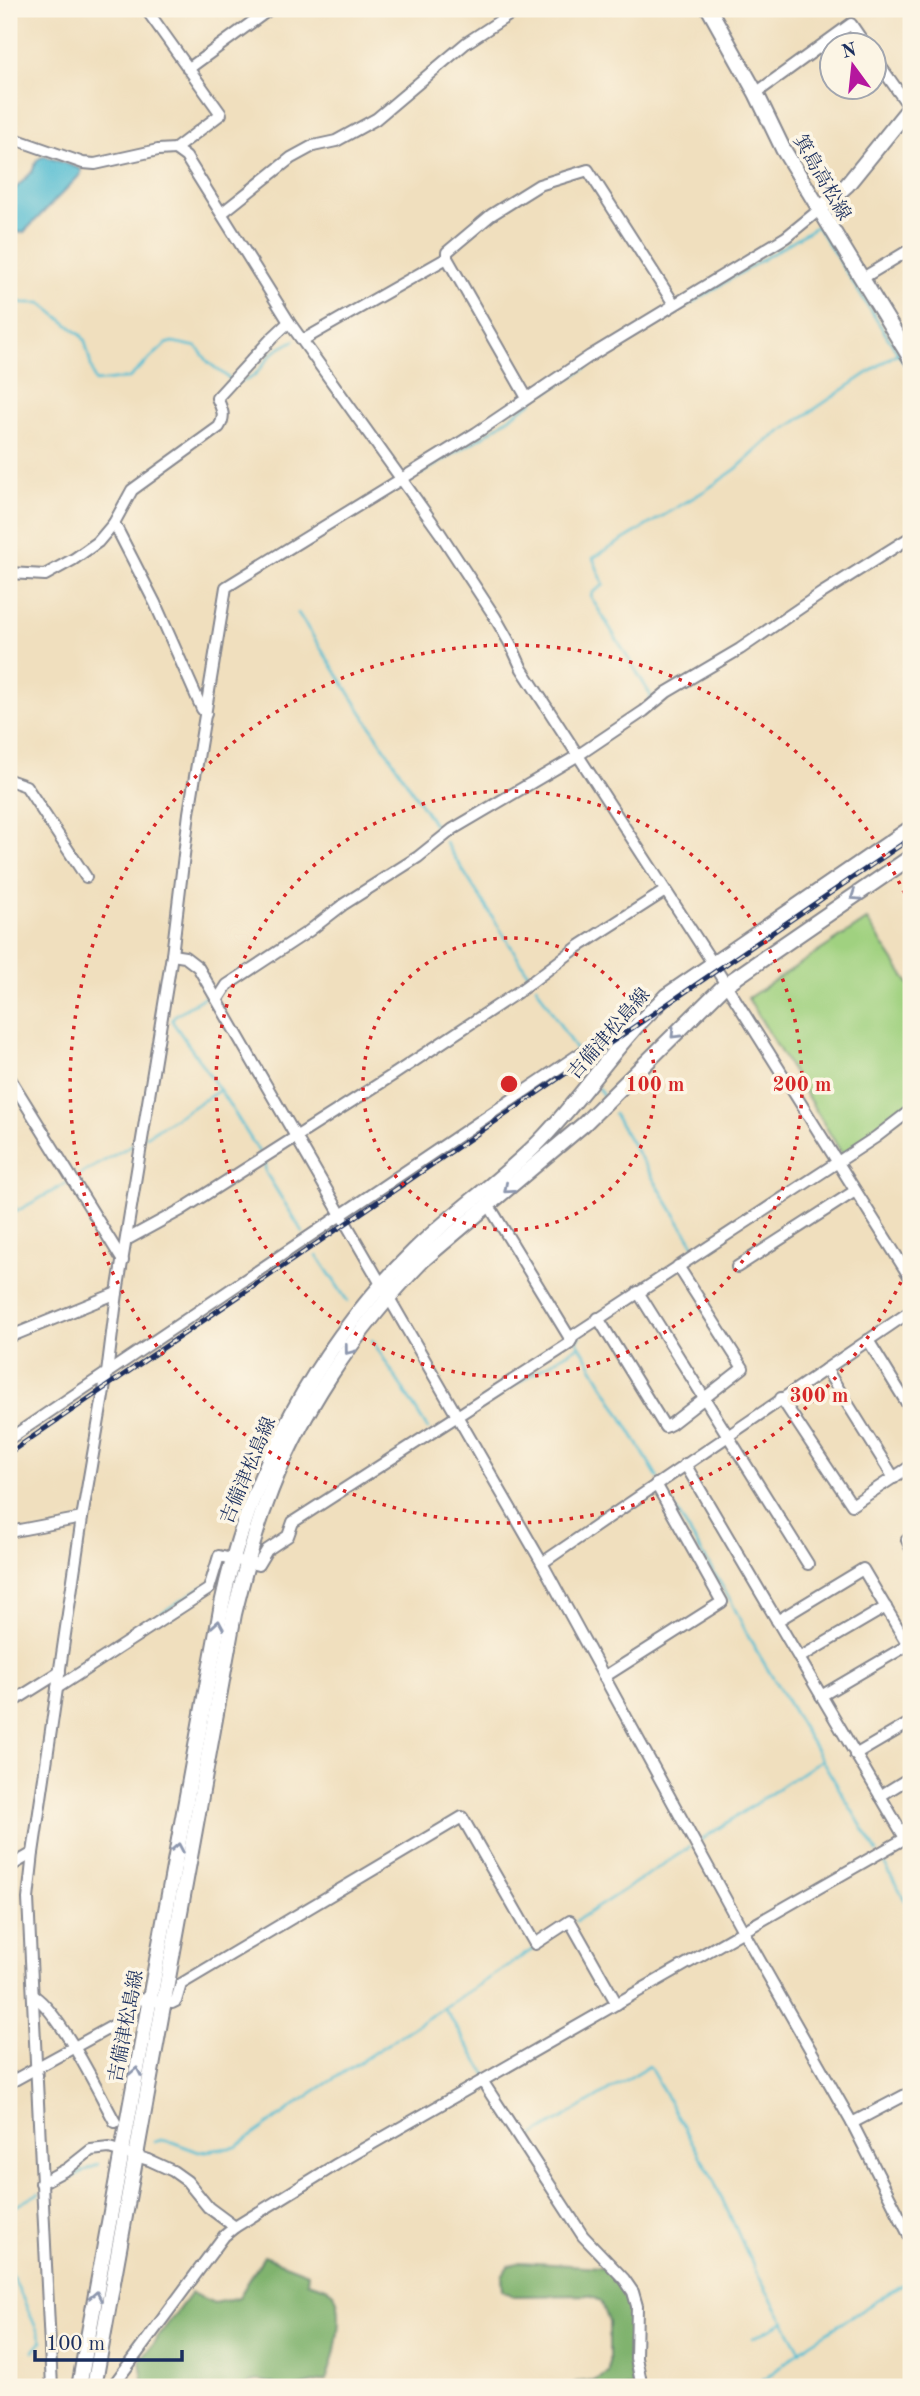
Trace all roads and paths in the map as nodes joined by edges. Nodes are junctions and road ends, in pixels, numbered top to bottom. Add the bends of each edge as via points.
1 (146, 9) edge
2 (270, 9) edge
3 (518, 9) edge
4 (709, 9) edge
5 (840, 32) edge
6 (856, 32) edge
7 (818, 48) edge
8 (188, 69) junction
9 (888, 77) edge
10 (756, 93) junction
11 (911, 107) edge
12 (9, 137) edge
13 (175, 149) junction
14 (819, 210) junction
15 (222, 213) junction
16 (911, 249) edge
17 (447, 258) junction
18 (861, 279) junction
19 (674, 304) junction
20 (289, 322) junction
21 (303, 340) junction
22 (911, 359) edge
23 (527, 398) junction
24 (401, 479) junction
25 (114, 523) junction
26 (911, 537) edge
27 (9, 573) edge
28 (206, 714) junction
29 (577, 756) junction
30 (9, 780) edge
31 (911, 828) edge
32 (911, 858) edge
33 (86, 877) dead end
34 (665, 891) junction
35 (172, 955) junction
36 (713, 963) junction
37 (725, 985) junction
38 (218, 999) junction
39 (634, 1028) junction
40 (9, 1077) edge
41 (911, 1110) edge
42 (297, 1135) junction
43 (838, 1165) junction
44 (855, 1191) junction
45 (493, 1212) dead end
46 (342, 1214) junction
47 (126, 1240) junction
48 (123, 1261) junction
49 (737, 1267) dead end
50 (680, 1268) junction
51 (911, 1279) edge
52 (385, 1292) junction
53 (117, 1293) junction
54 (640, 1295) junction
55 (911, 1311) edge
56 (600, 1321) junction
57 (9, 1337) edge
58 (571, 1340) junction
59 (868, 1340) junction
60 (825, 1368) junction
61 (107, 1373) junction
62 (705, 1398) junction
63 (781, 1398) junction
64 (911, 1410) edge
65 (459, 1418) junction
66 (729, 1437) junction
67 (9, 1439) edge
68 (685, 1464) junction
69 (911, 1466) edge
70 (894, 1478) junction
71 (659, 1482) junction
72 (82, 1518) junction
73 (9, 1532) edge
74 (911, 1537) edge
75 (911, 1549) edge
76 (232, 1558) junction
77 (246, 1562) junction
78 (542, 1563) junction
79 (808, 1564) dead end
80 (886, 1607) junction
81 (776, 1621) junction
82 (910, 1647) edge
83 (799, 1658) junction
84 (604, 1676) junction
85 (59, 1679) junction
86 (821, 1696) junction
87 (9, 1704) edge
88 (911, 1722) edge
89 (855, 1755) junction
90 (911, 1777) edge
91 (880, 1796) junction
92 (908, 1836) edge
93 (33, 1853) junction
94 (9, 1867) edge
95 (743, 1931) junction
96 (34, 1996) junction
97 (157, 2001) junction
98 (617, 2004) junction
99 (73, 2047) junction
100 (36, 2069) junction
101 (487, 2080) junction
102 (9, 2083) edge
103 (911, 2092) edge
104 (115, 2122) dead end
105 (852, 2123) junction
106 (129, 2153) junction
107 (42, 2188) junction
108 (234, 2227) junction
109 (911, 2239) edge
110 (52, 2387) edge
111 (79, 2387) edge
112 (94, 2387) edge
113 (112, 2387) edge
114 (642, 2387) edge

1 - 8 street
2 - 8 street
3 - 15 street via 466,43 376,119 291,158
4 - 10 main road, 箕島高松線
5 - 6 street via 851,24
7 - 10 street
8 - 13 street via 221,114
9 - 11 street
10 - 14 main road, 箕島高松線
11 - 14 main road via 847,185
12 - 13 street via 95,164
13 - 15 street via 186,157
14 - 18 main road, 箕島高松線
14 - 19 street via 786,237
15 - 20 street
16 - 18 street
17 - 19 street via 447,251 512,201 538,185 588,170
17 - 21 street
17 - 23 street
18 - 22 main road, 箕島高松線
19 - 23 street
20 - 21 street
20 - 25 street via 217,398 223,411 219,427 131,490
21 - 24 street
23 - 24 street
24 - 28 street via 226,587
24 - 29 street via 495,617
25 - 27 street via 90,548 45,575
25 - 28 street
26 - 29 street via 667,692
28 - 35 street
29 - 34 street
29 - 38 street via 453,829 227,985
30 - 33 street via 26,786
31 - 36 main road, 吉備津松島線
32 -> 37 main road, 吉備津松島線
34 - 36 street
34 - 42 street via 510,998
35 - 38 street via 185,957 198,967
35 - 47 street
36 - 37 street
36 - 39 main road, 吉備津松島線 via 666,996
37 - 43 street
37 -> 52 main road, 吉備津松島線 via 584,1124
38 - 42 street
39 - 46 street via 621,1026
39 - 52 main road, 吉備津松島線 via 534,1147 416,1249
40 - 48 street
41 - 43 street
42 - 46 street
42 - 47 street
43 - 44 street
43 - 50 street
44 - 49 street
44 - 51 street
45 - 58 street
46 - 52 street
46 - 61 street
47 - 48 street
48 - 53 street
50 - 54 street
50 - 62 street via 743,1368
52 - 65 street
52 - 76 main road, 吉備津松島線 via 307,1387 260,1482
52 -> 77 main road, 吉備津松島線 via 291,1445
53 - 57 street
53 - 61 street
54 - 56 street
54 - 62 street
55 - 59 street
56 - 58 street
56 - 62 street via 665,1427
58 - 65 street
59 - 60 street
59 - 64 street
60 - 63 street
60 - 70 street
61 - 67 street
61 - 72 street
62 - 66 street
63 - 66 street
63 - 70 street via 852,1505
65 - 77 street via 293,1522 288,1536 267,1550 258,1565
65 - 78 street
66 - 68 street
66 - 79 street
68 - 71 street
68 - 81 street
69 - 70 street
71 - 78 street
71 - 84 street via 722,1602
72 - 73 street
72 - 85 street
74 - 75 street via 906,1540
76 - 77 street
76 - 85 street via 218,1557 209,1589
97 -> 76 main road, 吉備津松島線
77 - 97 main road, 吉備津松島線
78 - 84 street
80 - 81 street via 863,1569
80 - 82 street
80 - 83 street
81 - 83 street
82 - 86 street
83 - 86 street
84 - 95 street
85 - 87 street
85 - 93 street
86 - 89 street
88 - 89 street
89 - 91 street
90 - 91 street
91 - 92 street
92 - 95 street
93 - 94 street
93 - 96 street via 28,1899
95 - 98 street
95 - 105 street
96 - 99 street via 44,2003
96 - 100 street
97 - 98 street via 176,2001 181,1984 463,1817 536,1944 570,1921
97 - 99 street via 137,1999 131,2016
97 - 106 main road, 吉備津松島線
98 - 101 street
99 - 100 street
99 - 104 street
100 - 102 street
100 - 107 street
101 - 108 street
101 - 114 street via 583,2236 633,2292
103 - 105 street
105 - 109 street
106 - 107 street via 91,2150
106 - 108 street via 173,2171
111 -> 106 main road, 吉備津松島線
106 - 112 main road, 吉備津松島線
107 - 110 street
108 - 113 street

